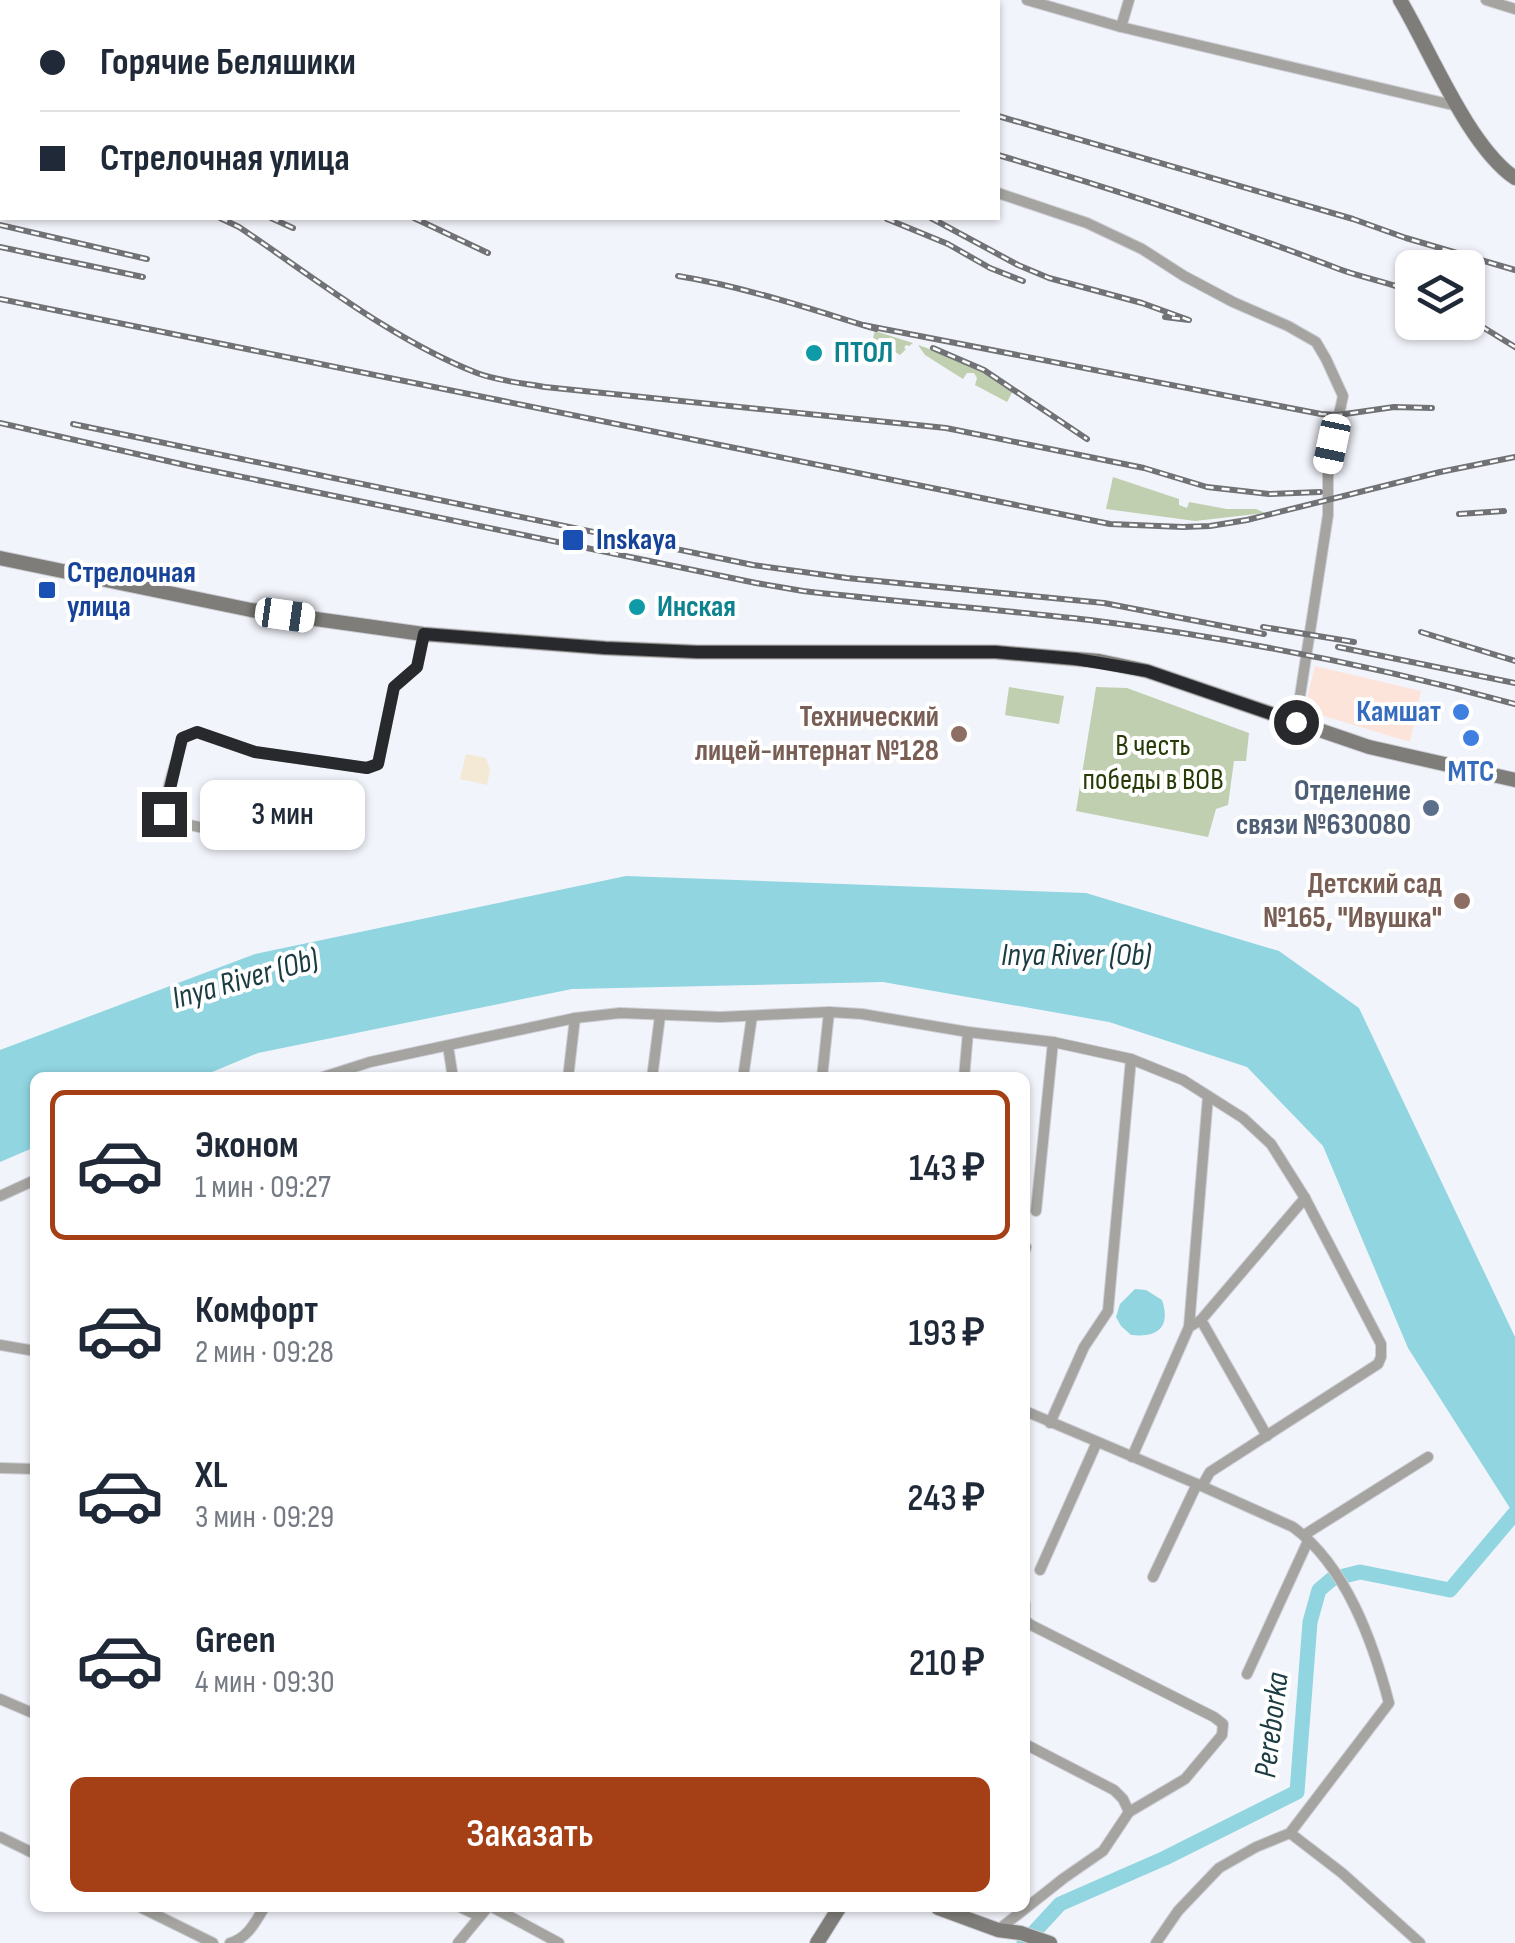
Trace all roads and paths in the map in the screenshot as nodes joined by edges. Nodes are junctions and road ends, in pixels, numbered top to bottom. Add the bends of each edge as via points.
1 (1027, 0) edge
2 (1130, 0) edge
3 (1400, 0) edge
4 (1486, 0) edge
5 (1515, 8) edge
6 (1121, 27) junction
7 (1457, 106) junction
8 (1515, 178) edge
9 (1000, 195) edge
10 (0, 558) edge
11 (424, 634) junction
12 (1296, 722) junction
13 (1515, 780) edge
14 (204, 828) dead end
15 (829, 1012) junction
16 (660, 1016) junction
17 (752, 1016) junction
18 (575, 1018) junction
19 (968, 1032) junction
20 (1053, 1042) junction
21 (448, 1046) junction
22 (1131, 1059) junction
23 (341, 1072) edge
24 (452, 1072) edge
25 (569, 1072) edge
26 (653, 1072) edge
27 (743, 1072) edge
28 (823, 1072) edge
29 (965, 1072) edge
30 (1208, 1096) junction
31 (30, 1182) edge
32 (0, 1196) edge
33 (1305, 1198) junction
34 (1036, 1211) dead end
35 (1202, 1320) junction
36 (1189, 1327) junction
37 (0, 1345) edge
38 (30, 1350) edge
39 (1030, 1413) edge
40 (1050, 1422) junction
41 (1267, 1436) junction
42 (1097, 1442) junction
43 (1132, 1457) junction
44 (1428, 1457) dead end
45 (0, 1468) edge
46 (30, 1469) edge
47 (1200, 1485) junction
48 (1306, 1538) junction
49 (1040, 1570) dead end
50 (1154, 1577) dead end
51 (1030, 1624) edge
52 (1248, 1674) dead end
53 (0, 1699) edge
54 (30, 1712) edge
55 (1030, 1747) edge
56 (1129, 1812) junction
57 (1290, 1833) junction
58 (0, 1837) edge
59 (30, 1852) edge
60 (1030, 1905) edge
61 (150, 1912) edge
62 (261, 1912) edge
63 (485, 1912) edge
64 (491, 1912) edge
65 (837, 1912) edge
66 (949, 1912) edge
67 (1021, 1912) edge
68 (998, 1930) junction
69 (1048, 1942) edge
70 (213, 1943) edge
71 (230, 1943) edge
72 (458, 1943) edge
73 (559, 1943) edge
74 (817, 1943) edge
75 (1156, 1943) edge
76 (1420, 1943) edge

1 - 6 street
2 - 6 street
3 - 7 main road
4 - 5 street
6 - 7 street
7 - 8 main road via 1487,152
9 - 12 street via 1087,222 1142,249 1316,342 1326,359 1342,396
10 - 11 main road via 250,610
11 - 12 main road via 638,650 1068,658 1147,671
11 - 14 street via 417,667 394,687 378,764 367,768 255,752 197,732 182,738 164,818
12 - 13 main road via 1389,752
15 - 17 street
15 - 19 street
15 - 28 street
16 - 17 street
16 - 18 street
16 - 26 street
17 - 27 street
18 - 21 street
18 - 25 street
19 - 20 street
19 - 29 street
20 - 22 street
20 - 34 street
21 - 23 street
21 - 24 street
22 - 30 street
22 - 40 street via 1108,1312
30 - 33 street via 1271,1144
30 - 36 street
31 - 32 street
33 - 35 street
33 - 41 street via 1381,1344 1381,1357
35 - 36 street
35 - 41 street
36 - 43 street
37 - 38 street
39 - 40 street
40 - 42 street
41 - 47 street
42 - 43 street
42 - 49 street
43 - 47 street
44 - 48 street
45 - 46 street
47 - 48 street
47 - 50 street
48 - 52 street
48 - 57 street via 1357,1608 1389,1703
51 - 56 street via 1223,1724 1222,1735 1185,1779
53 - 54 street
55 - 56 street via 1114,1790
56 - 60 street via 1103,1851
57 - 75 street via 1219,1868
57 - 76 street
58 - 59 street
61 - 70 street
62 - 71 street
63 - 72 street
64 - 73 street
65 - 74 main road
66 - 68 main road
67 - 68 street
68 - 69 main road

